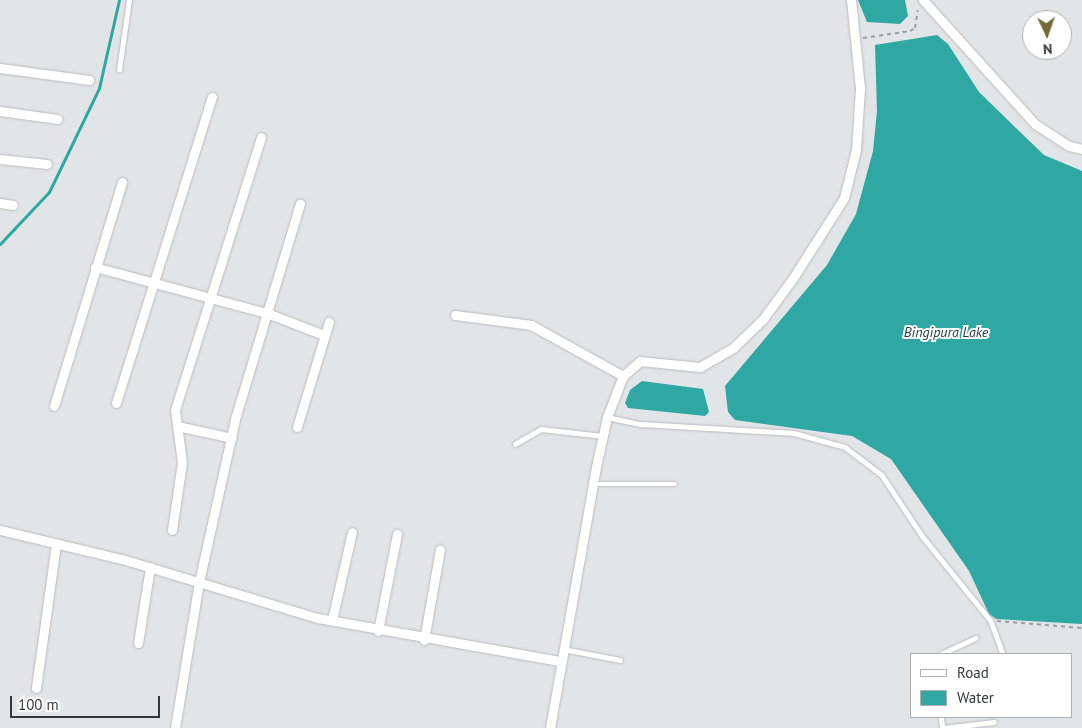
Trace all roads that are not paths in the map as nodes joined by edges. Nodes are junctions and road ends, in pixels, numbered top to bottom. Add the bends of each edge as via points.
1 (129, 0) edge
2 (851, 0) edge
3 (923, 0) edge
4 (0, 68) edge
5 (118, 70) dead end
6 (89, 80) dead end
7 (212, 97) dead end
8 (0, 111) edge
9 (58, 119) dead end
10 (261, 137) dead end
11 (1082, 149) edge
12 (0, 159) edge
13 (47, 164) dead end
14 (122, 182) dead end
15 (0, 203) edge
16 (300, 204) dead end
17 (13, 205) dead end
18 (96, 267) junction
19 (153, 285) junction
20 (210, 297) junction
21 (267, 313) junction
22 (455, 315) dead end
23 (329, 322) dead end
24 (324, 335) junction
25 (623, 376) junction
26 (116, 403) dead end
27 (54, 406) dead end
28 (608, 416) junction
29 (177, 426) junction
30 (297, 427) dead end
31 (603, 436) junction
32 (232, 438) junction
33 (515, 444) dead end
34 (593, 484) junction
35 (675, 484) dead end
36 (0, 530) edge
37 (172, 530) dead end
38 (352, 532) dead end
39 (397, 534) dead end
40 (56, 544) junction
41 (440, 550) dead end
42 (150, 567) junction
43 (199, 582) junction
44 (332, 620) junction
45 (378, 631) junction
46 (976, 638) dead end
47 (424, 640) junction
48 (138, 643) dead end
49 (561, 649) junction
50 (943, 653) edge
51 (1003, 653) edge
52 (620, 660) dead end
53 (559, 661) junction
54 (36, 688) dead end
55 (994, 722) dead end
56 (175, 728) edge
57 (550, 728) edge
58 (943, 728) edge

1 - 5 lane
2 - 25 street via 858,38 860,80 855,157 844,198 821,240 763,319 722,356 693,368 640,361
3 - 11 street via 1035,124 1069,146
4 - 6 street
7 - 19 street
8 - 9 street
10 - 20 street
12 - 13 street
14 - 18 street
15 - 17 street
16 - 21 street
18 - 19 street
18 - 27 street
19 - 20 street
19 - 26 street
20 - 21 street
20 - 29 street via 176,410
21 - 24 street
21 - 32 street
22 - 25 street via 531,325
23 - 24 street
24 - 30 street
25 - 28 street
28 - 31 street
28 - 51 lane via 641,424 794,433 845,447 882,475 923,537 991,621
29 - 32 street
29 - 37 street via 182,462
31 - 33 lane via 540,429
31 - 34 street
32 - 43 street
34 - 35 lane
34 - 49 street
36 - 40 street
38 - 44 street
39 - 45 street
40 - 42 street
40 - 54 street
41 - 47 street
42 - 43 street
42 - 48 street
43 - 44 street
43 - 56 street
44 - 45 street
45 - 47 street
46 - 50 lane
47 - 53 street
49 - 52 lane
49 - 53 street
53 - 57 street
55 - 58 lane

